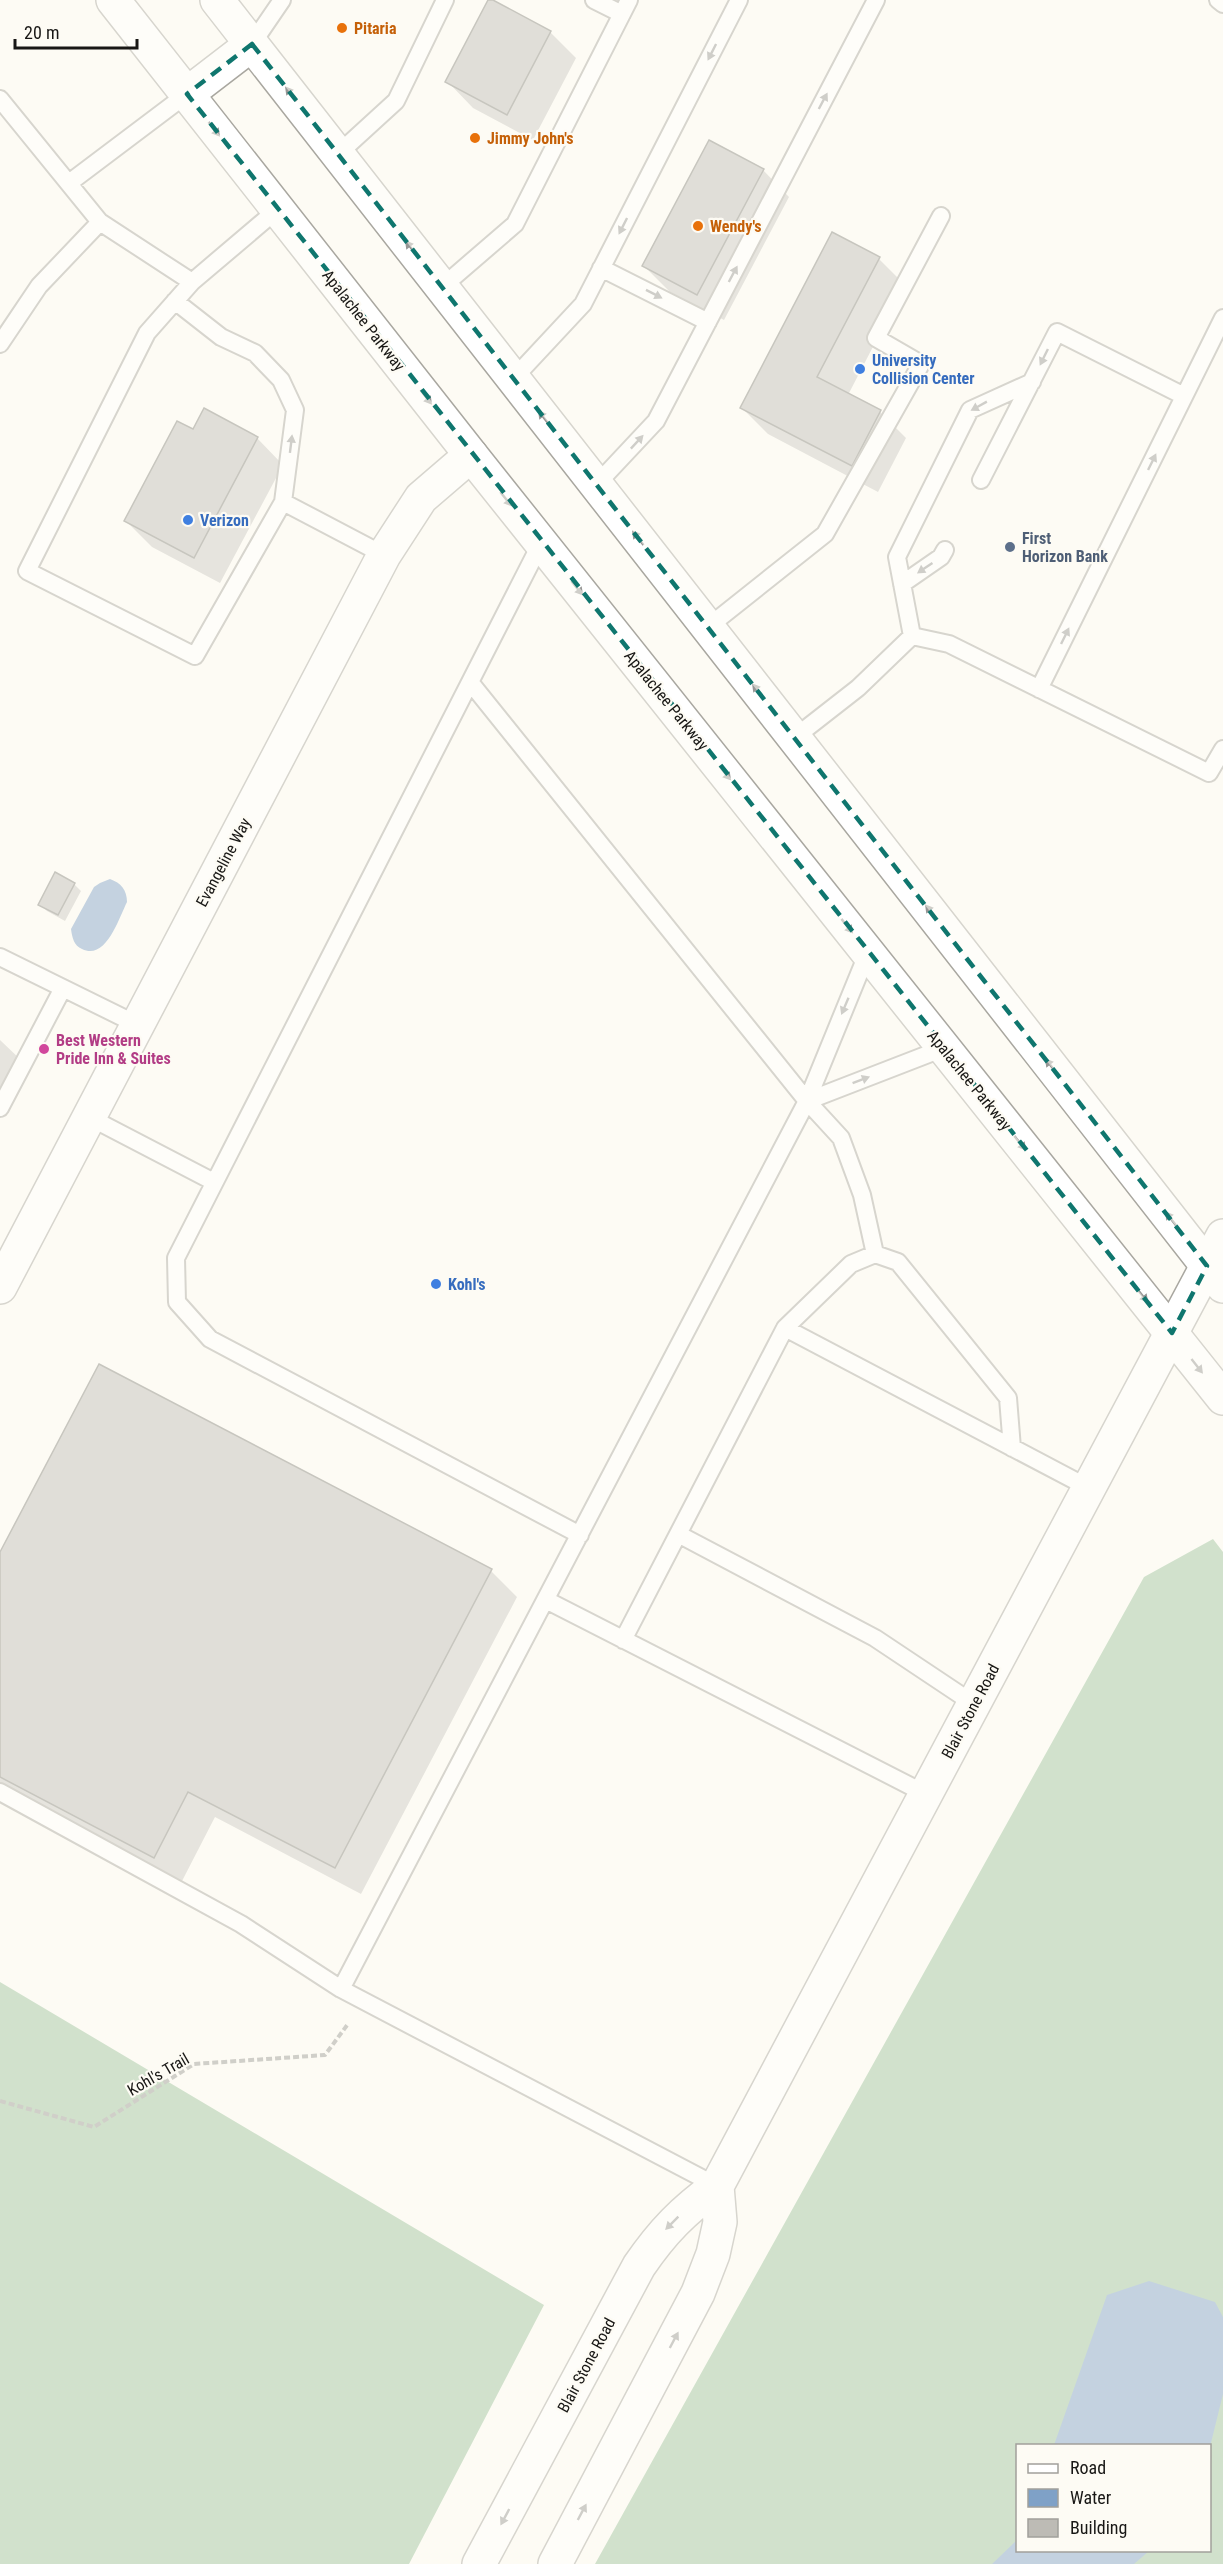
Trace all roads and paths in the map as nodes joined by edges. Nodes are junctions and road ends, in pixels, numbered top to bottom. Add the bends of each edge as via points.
1 (113, 0) edge
2 (217, 0) edge
3 (282, 0) edge
4 (444, 0) edge
5 (594, 0) edge
6 (739, 0) edge
7 (876, 0) edge
8 (1218, 0) edge
9 (1223, 4) edge
10 (626, 7) edge
11 (252, 44) junction
12 (187, 94) junction
13 (0, 99) edge
14 (338, 154) junction
15 (69, 183) junction
16 (278, 209) junction
17 (941, 216) dead end
18 (100, 222) junction
19 (602, 268) junction
20 (192, 282) junction
21 (442, 286) junction
22 (175, 301) junction
23 (1223, 318) edge
24 (708, 322) junction
25 (0, 344) edge
26 (513, 379) junction
27 (1032, 382) junction
28 (1184, 396) junction
29 (471, 455) junction
30 (981, 480) dead end
31 (596, 485) junction
32 (283, 502) junction
33 (541, 543) junction
34 (945, 549) dead end
35 (384, 555) junction
36 (902, 584) junction
37 (708, 627) junction
38 (912, 636) junction
39 (470, 682) junction
40 (1039, 689) junction
41 (794, 738) junction
42 (1222, 751) edge
43 (868, 952) junction
44 (0, 957) edge
45 (63, 988) junction
46 (138, 1025) junction
47 (944, 1048) junction
48 (807, 1101) junction
49 (0, 1108) edge
50 (89, 1117) junction
51 (214, 1182) junction
52 (1223, 1236) edge
53 (874, 1254) junction
54 (1215, 1276) edge
55 (0, 1287) edge
56 (785, 1328) junction
57 (1172, 1333) junction
58 (1223, 1398) edge
59 (1012, 1448) junction
60 (1089, 1488) junction
61 (678, 1534) junction
62 (579, 1535) junction
63 (546, 1600) junction
64 (623, 1640) junction
65 (974, 1704) junction
66 (0, 1792) edge
67 (926, 1794) junction
68 (341, 1989) junction
69 (354, 2017) dead end
70 (0, 2101) edge
71 (717, 2186) junction
72 (479, 2564) edge
73 (555, 2564) edge

1 - 12 main road, Apalachee Parkway
2 - 11 main road
3 - 11 lane
4 - 14 lane via 396,101
5 - 10 lane
6 -> 19 lane
24 -> 7 lane
8 - 9 lane
10 - 21 lane via 515,224
11 - 12 main road
14 -> 11 main road
12 - 15 lane
12 -> 16 main road, Apalachee Parkway
13 - 15 lane
21 -> 14 main road
15 - 18 lane
16 - 20 lane
16 -> 29 main road, Apalachee Parkway
17 - 37 lane via 876,338 921,364 825,534
18 - 20 lane
18 - 25 lane via 39,286
19 -> 24 lane
19 - 26 lane via 583,304
20 - 22 lane
21 - 26 main road
32 -> 22 lane via 295,410 282,380 255,353 221,337
22 - 32 lane via 147,333 27,571 195,656
23 - 28 lane
31 -> 24 lane via 657,421
31 -> 26 main road
28 -> 27 lane via 1057,332
27 - 30 lane
27 -> 36 lane via 970,410 897,557
40 -> 28 lane
29 -> 33 main road, Apalachee Parkway
29 - 35 main road, Evangeline Way via 422,498
37 -> 31 main road
32 - 35 lane
33 - 39 lane
33 -> 43 main road, Apalachee Parkway
34 -> 36 lane via 941,557
35 - 46 main road, Evangeline Way
36 - 38 lane
41 -> 37 main road
38 - 40 lane via 949,644
38 - 41 lane via 858,688
39 - 48 lane
39 - 51 lane
40 - 42 lane via 1209,773
54 -> 41 main road
43 - 47 main road, Apalachee Parkway
43 -> 48 lane
44 - 45 lane
45 - 46 lane
45 - 49 lane
46 - 50 main road, Evangeline Way
48 -> 47 lane
47 -> 57 main road, Apalachee Parkway
48 - 53 lane via 841,1138 861,1196
48 - 62 lane
50 - 51 lane
50 - 55 main road, Evangeline Way
51 - 62 lane via 176,1258 177,1302 210,1339
52 - 54 main road, Blair Stone Road
53 - 56 lane via 851,1264
53 - 59 lane via 898,1262 1008,1398
54 - 57 main road, Blair Stone Road
56 - 59 lane
56 - 61 lane
57 -> 58 main road, Apalachee Parkway
57 - 60 main road, Blair Stone Road
59 - 60 lane
60 - 65 main road, Blair Stone Road
61 - 64 lane
61 - 65 lane via 875,1638
62 - 63 lane
63 - 64 lane
63 - 68 lane
64 - 67 lane
65 - 67 main road, Blair Stone Road
66 - 68 lane via 241,1924
67 - 71 main road, Blair Stone Road
68 - 71 lane
69 - 70 path, Kohl's Trail via 325,2055 194,2064 94,2127
71 -> 72 main road, Blair Stone Road via 660,2234 639,2266
73 -> 71 main road via 698,2293 720,2222

